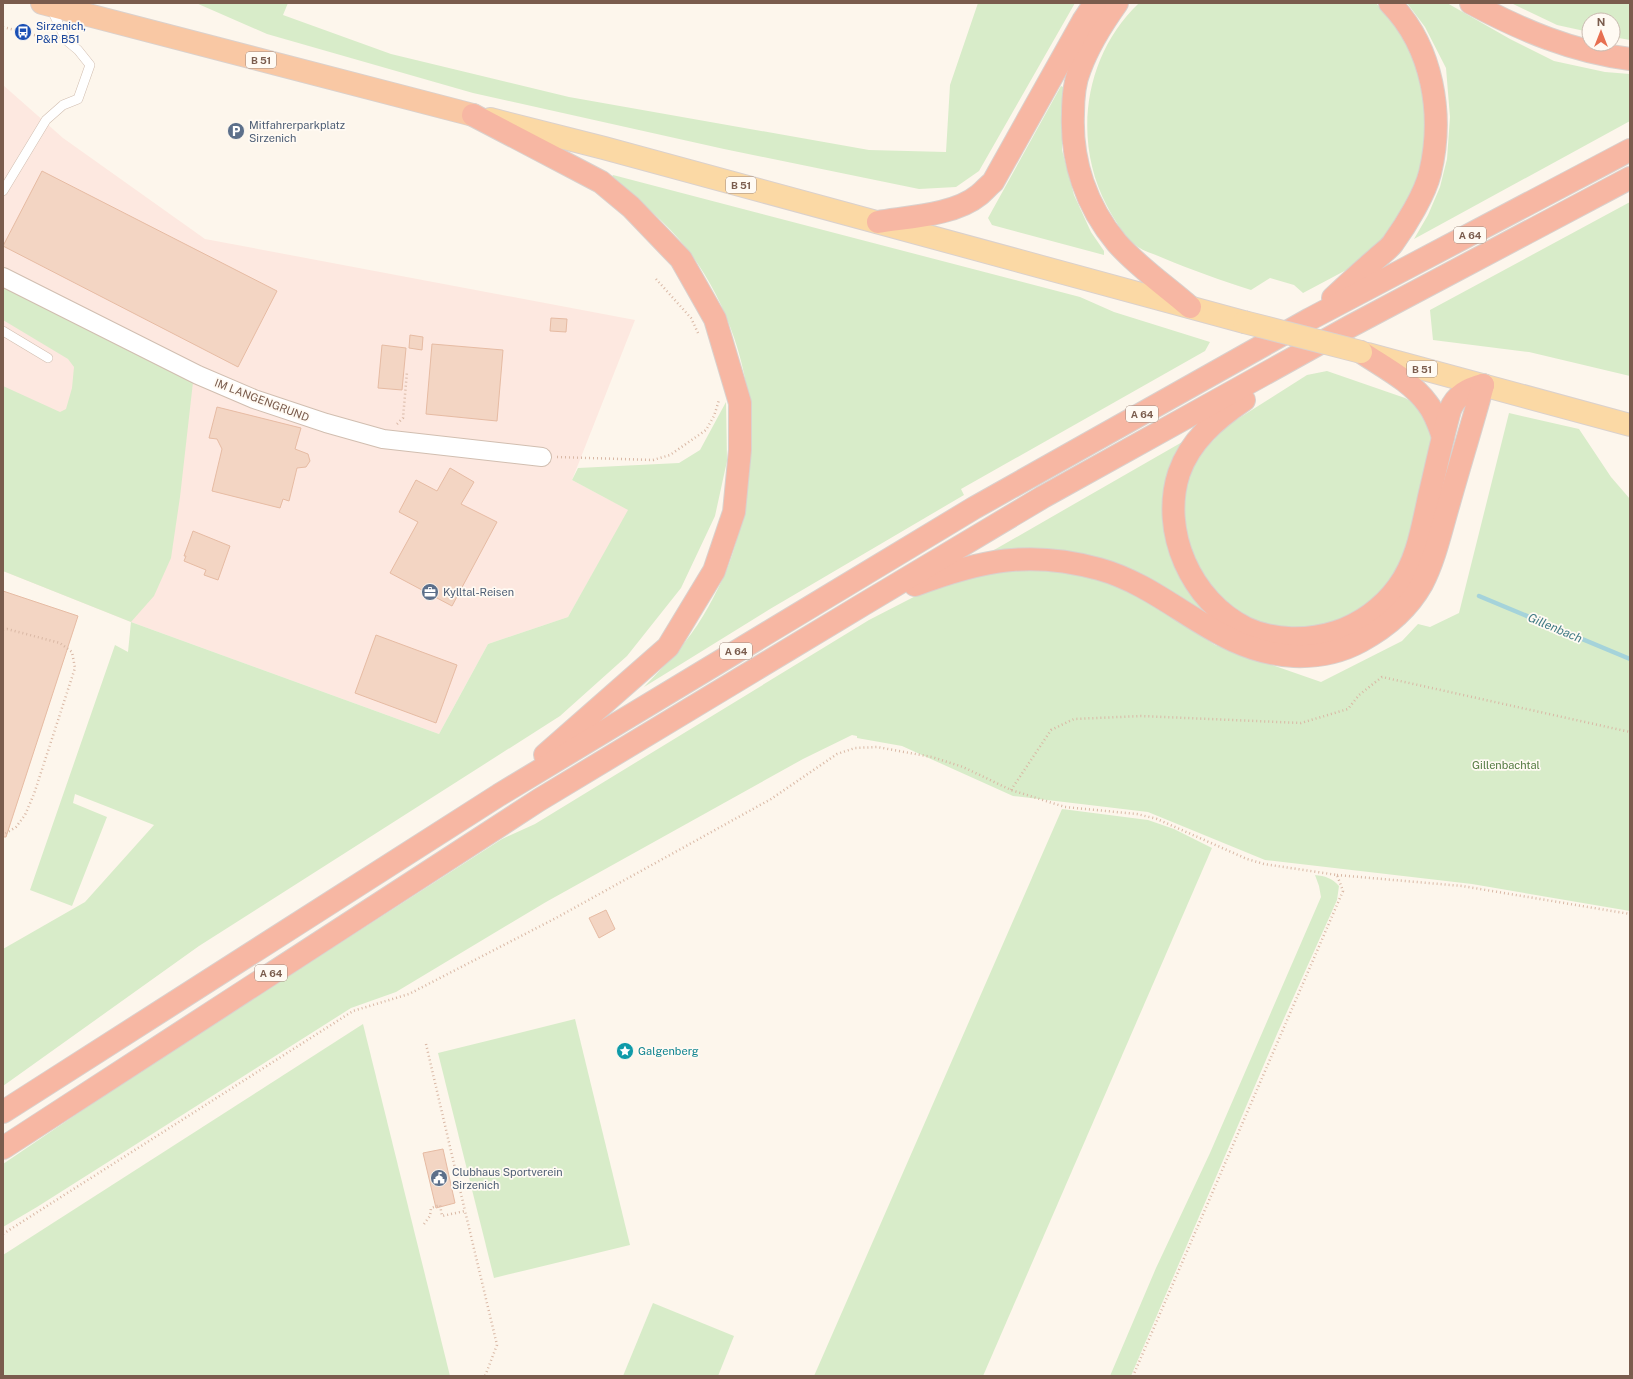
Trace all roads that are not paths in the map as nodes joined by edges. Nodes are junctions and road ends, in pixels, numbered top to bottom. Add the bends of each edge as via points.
1 (1095, 3) edge
2 (1117, 3) edge
3 (1390, 3) edge
4 (1471, 3) edge
5 (46, 4) edge
6 (1630, 59) edge
7 (473, 115) junction
8 (1630, 150) edge
9 (1630, 178) edge
10 (3, 191) edge
11 (878, 222) junction
12 (3, 277) edge
13 (1190, 307) junction
14 (1310, 319) junction
15 (1352, 326) junction
16 (3, 331) edge
17 (1361, 352) junction
18 (48, 358) dead end
19 (1483, 385) junction
20 (1630, 425) edge
21 (1443, 437) junction
22 (542, 457) road end
23 (864, 604) junction
24 (499, 795) junction
25 (3, 1112) edge
26 (3, 1148) edge

1 - 11 highway via 993,182 979,196 956,207
2 - 13 highway via 1094,36 1079,70 1073,98 1072,134 1076,165 1095,212 1117,243
3 - 14 highway via 1401,14 1420,47 1431,78 1435,106 1430,174 1415,208 1392,244
4 - 6 highway via 1518,27 1570,48
5 - 7 highway, B 51
5 - 10 lane via 66,40 90,65 78,99 63,105 46,120
7 - 11 main road, B 51
7 - 24 highway via 601,182 632,207 681,258 715,319 740,404 740,450 734,512 714,571 688,617 668,647
8 - 14 highway, A 64
9 - 15 highway, A 64
11 - 13 main road, B 51
12 - 22 street, IM LANGENGRUND via 205,378 318,421 383,439
13 - 17 main road, B 51, bridge
14 - 24 highway, A 64 via 974,508
15 - 21 highway via 1220,416 1189,454 1179,473 1174,530 1186,565 1212,602 1231,619 1267,635 1314,637 1339,631 1360,621 1389,598 1414,557
15 - 23 highway, A 64 via 1043,497
16 - 18 lane
17 - 19 main road, B 51
17 - 21 highway via 1420,394 1433,413
19 - 20 main road, B 51
19 - 21 highway via 1468,390 1457,398 1450,410
19 - 23 highway via 1434,556 1421,584 1405,608 1385,626 1336,652 1304,656 1260,651 1218,633 1155,594 1120,576 1053,560 1026,558 979,564
23 - 26 highway, A 64 via 539,800
24 - 25 highway, A 64

